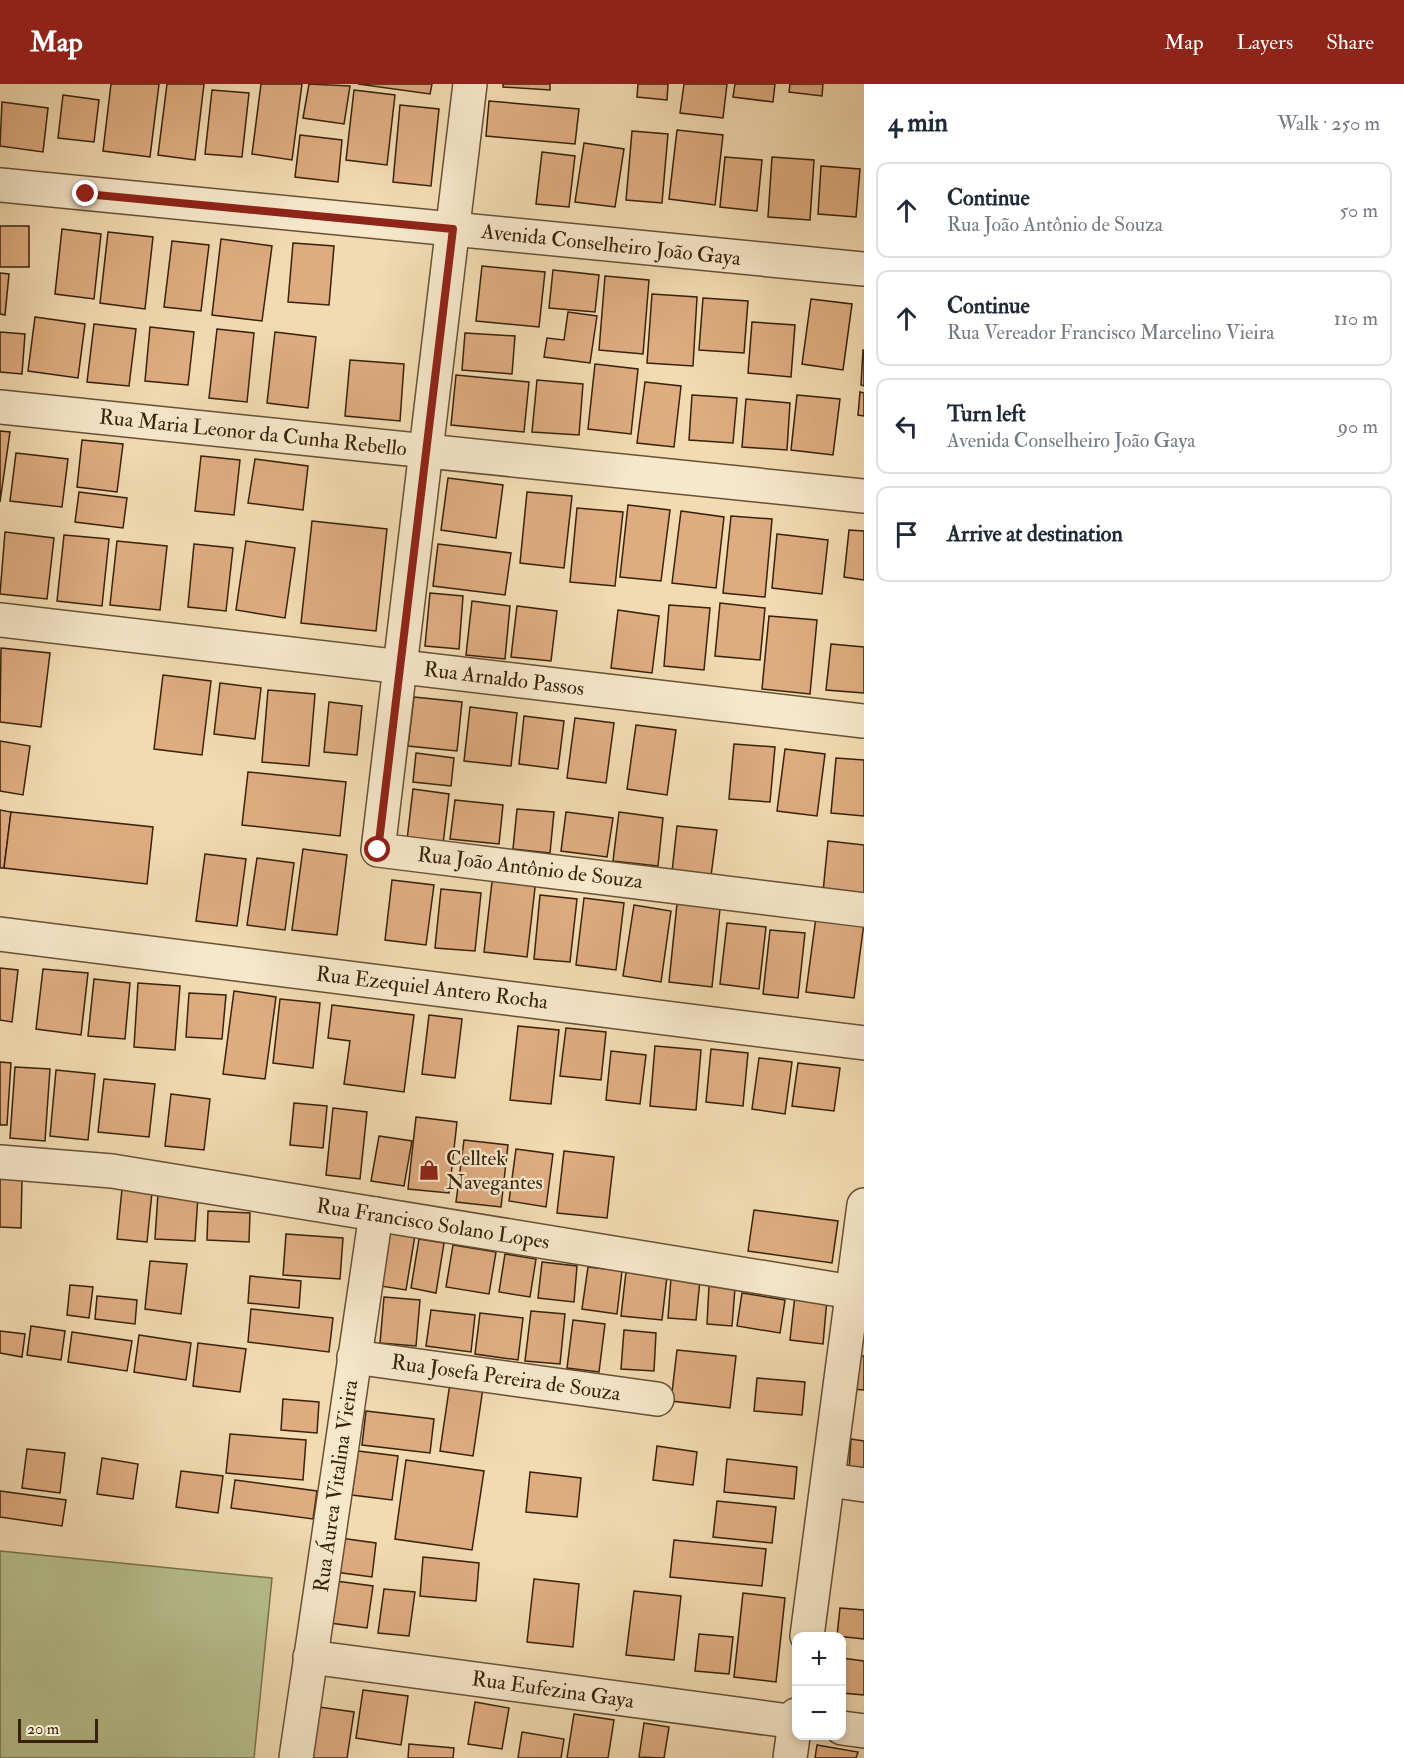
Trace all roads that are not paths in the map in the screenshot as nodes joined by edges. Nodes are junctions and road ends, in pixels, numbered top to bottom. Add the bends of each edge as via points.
1 (470, 84) edge
2 (0, 185) edge
3 (453, 229) junction
4 (864, 269) edge
5 (0, 407) edge
6 (426, 451) junction
7 (864, 496) edge
8 (0, 620) edge
9 (400, 667) junction
10 (864, 721) edge
11 (864, 910) edge
12 (0, 934) edge
13 (864, 1043) edge
14 (0, 1162) edge
15 (864, 1206) edge
16 (376, 1215) junction
17 (858, 1294) edge
18 (354, 1357) junction
19 (657, 1399) dead end
20 (829, 1480) junction
21 (864, 1485) edge
22 (808, 1632) edge
23 (310, 1657) junction
24 (792, 1719) edge
25 (846, 1729) edge
26 (864, 1731) edge
27 (793, 1740) edge
28 (296, 1758) edge
29 (790, 1758) edge

1 - 3 street
2 - 3 street, Avenida Conselheiro João Gaya
3 - 4 street, Avenida Conselheiro João Gaya
3 - 6 street
5 - 6 street, Rua Maria Leonor da Cunha Rebello
6 - 7 street, Rua Maria Leonor da Cunha Rebello
6 - 9 street
8 - 9 street, Rua Arnaldo Passos
9 - 10 street, Rua Arnaldo Passos
9 - 11 street, Rua João Antônio de Souza via 378,850
12 - 13 street, Rua Ezequiel Antero Rocha
14 - 16 street, Rua Francisco Solano Lopes via 112,1171
15 - 17 street
16 - 17 street, Rua Francisco Solano Lopes
16 - 18 street, Rua Áurea Vitalina Vieira
17 - 20 street
18 - 19 street, Rua Josefa Pereira de Souza
18 - 23 street, Rua Áurea Vitalina Vieira
20 - 21 street
20 - 22 street
23 - 24 street, Rua Eufezina Gaya
23 - 28 street, Rua Áurea Vitalina Vieira
25 - 26 street
27 - 29 street

